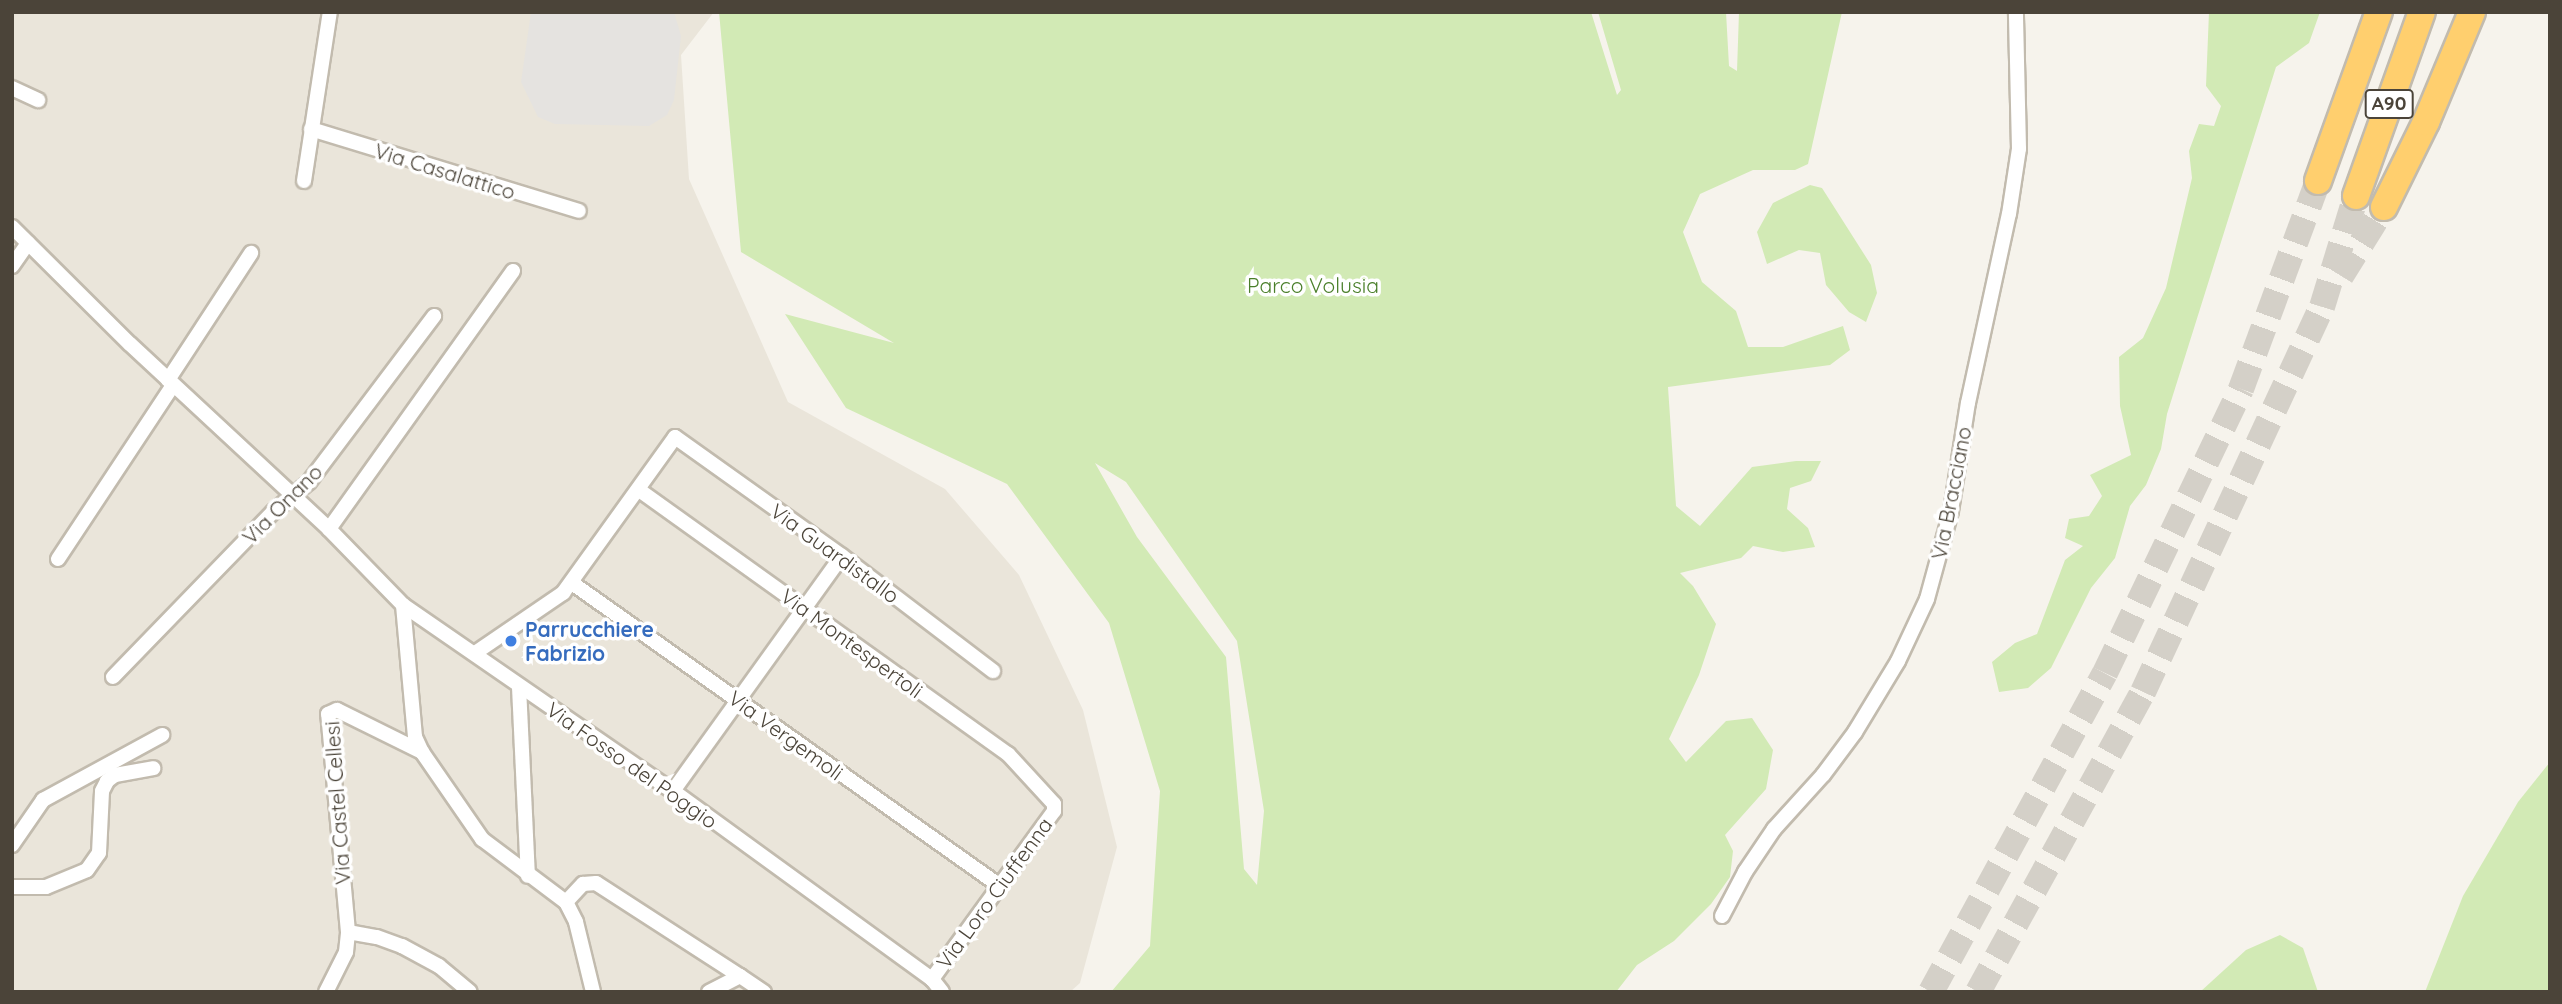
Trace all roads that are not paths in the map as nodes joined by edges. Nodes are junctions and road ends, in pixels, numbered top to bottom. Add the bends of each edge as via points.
1 (330, 12) edge
2 (2017, 12) edge
3 (2422, 12) edge
4 (2472, 12) edge
5 (2377, 16) edge
6 (12, 88) edge
7 (38, 100) dead end
8 (311, 129) junction
9 (304, 181) dead end
10 (2318, 181) tunnel mouth
11 (2356, 196) tunnel mouth
12 (2385, 207) tunnel mouth
13 (579, 211) dead end
14 (12, 227) edge
15 (28, 243) junction
16 (251, 253) dead end
17 (12, 266) edge
18 (513, 271) dead end
19 (434, 316) dead end
20 (171, 383) junction
21 (639, 490) junction
22 (292, 496) junction
23 (329, 529) junction
24 (842, 556) junction
25 (58, 559) dead end
26 (572, 583) junction
27 (403, 605) junction
28 (805, 608) junction
29 (475, 653) junction
30 (993, 671) dead end
31 (113, 677) dead end
32 (520, 687) junction
33 (738, 699) junction
34 (162, 735) dead end
35 (422, 752) junction
36 (153, 768) dead end
37 (673, 791) junction
38 (1055, 807) joint
39 (12, 845) edge
40 (528, 876) junction
41 (1000, 886) junction
42 (12, 887) edge
43 (566, 902) junction
44 (1722, 916) dead end
45 (348, 932) junction
46 (740, 976) junction
47 (932, 979) junction
48 (326, 992) edge
49 (470, 992) edge
50 (593, 992) edge
51 (709, 992) edge
52 (764, 992) edge
53 (942, 992) edge

1 - 8 street
2 - 44 street, Via Bracciano via 2017,162 1951,512 1927,598 1898,662 1856,732 1774,830
3 - 11 highway, A90
4 - 12 highway
5 - 10 highway, A90
6 - 7 street
8 - 9 street
8 - 13 street, Via Casalattico
14 - 15 street, Via Fosso del Poggio
15 - 17 street
15 - 20 street, Via Fosso del Poggio
16 - 20 street
18 - 23 street
19 - 22 street, Via Onano via 309,482
20 - 22 street, Via Fosso del Poggio
20 - 25 street
21 - 24 street, Via Guardistallo via 675,437
21 - 26 street
21 - 28 street, Via Montespertoli
22 - 23 street, Via Fosso del Poggio
22 - 31 street, Via Onano
23 - 27 street, Via Fosso del Poggio
24 - 28 street
24 - 30 street, Via Guardistallo
26 - 29 street
26 - 33 street, Via Vergemoli
27 - 29 street, Via Fosso del Poggio
27 - 35 street via 412,722
28 - 33 street
28 - 38 street, Via Montespertoli via 1008,754
29 - 32 street, Via Fosso del Poggio
32 - 37 street, Via Fosso del Poggio
32 - 40 street
33 - 37 street
33 - 41 street, Via Vergemoli
34 - 39 street via 48,796 33,810
35 - 40 street via 477,834
35 - 45 street, Via Castel Cellesi via 337,710 328,713
36 - 42 street via 115,775 107,782 102,791 99,853 87,870 46,887
37 - 47 street, Via Fosso del Poggio
38 - 41 street, Via Loro Ciuffenna
40 - 43 street
41 - 47 street, Via Loro Ciuffenna
43 - 46 street via 580,886 596,883
43 - 50 street via 575,915
45 - 48 street, Via Castel Cellesi via 346,952
45 - 49 street via 402,946 439,966
46 - 51 street
46 - 52 street
47 - 53 street, Via Fosso del Poggio

